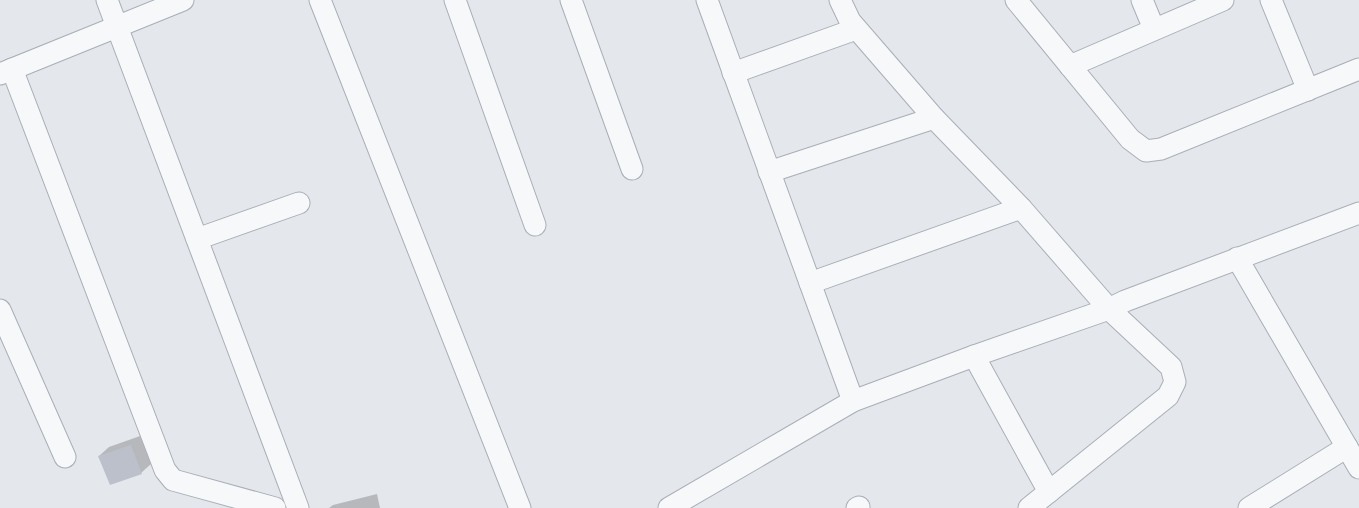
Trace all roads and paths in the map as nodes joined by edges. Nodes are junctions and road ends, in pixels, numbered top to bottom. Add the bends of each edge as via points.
1 (107, 0) edge
2 (320, 0) edge
3 (455, 0) edge
4 (572, 0) edge
5 (707, 0) edge
6 (840, 0) edge
7 (1016, 0) edge
8 (1142, 0) edge
9 (1223, 0) edge
10 (1271, 0) edge
11 (176, 1) edge
12 (117, 26) junction
13 (856, 29) junction
14 (1154, 29) junction
15 (1070, 66) junction
16 (1359, 69) edge
17 (6, 72) edge
18 (733, 73) junction
19 (1308, 90) junction
20 (934, 118) junction
21 (632, 169) dead end
22 (769, 172) junction
23 (299, 203) dead end
24 (1021, 208) junction
25 (1359, 213) edge
26 (535, 225) dead end
27 (197, 239) junction
28 (1237, 258) junction
29 (810, 283) junction
30 (1109, 309) junction
31 (0, 310) edge
32 (974, 356) junction
33 (852, 401) junction
34 (1347, 447) junction
35 (65, 457) dead end
36 (1359, 468) edge
37 (1048, 492) junction
38 (693, 502) edge
39 (274, 508) edge
40 (298, 508) edge
41 (520, 508) edge
42 (669, 508) edge
43 (1030, 508) edge
44 (1249, 508) edge

1 - 12 street
2 - 41 street
3 - 26 street
4 - 21 street
5 - 18 street
6 - 13 street
7 - 15 street
8 - 14 street
9 - 14 street
10 - 19 street
11 - 12 street
12 - 17 street
12 - 27 street
13 - 18 street
13 - 20 street
14 - 15 street
15 - 19 street via 1130,139 1146,151 1161,149
16 - 19 street
17 - 39 street via 165,470 173,480
18 - 22 street
20 - 22 street
20 - 24 street
22 - 29 street
23 - 27 street
24 - 29 street
24 - 30 street
25 - 28 street
27 - 40 street
28 - 30 street
28 - 34 street
29 - 33 street
30 - 32 street
30 - 37 street via 1171,367 1175,382 1168,396
31 - 35 street
32 - 33 street
32 - 37 street
33 - 38 street
34 - 36 street
34 - 44 street
37 - 43 street
38 - 42 street

